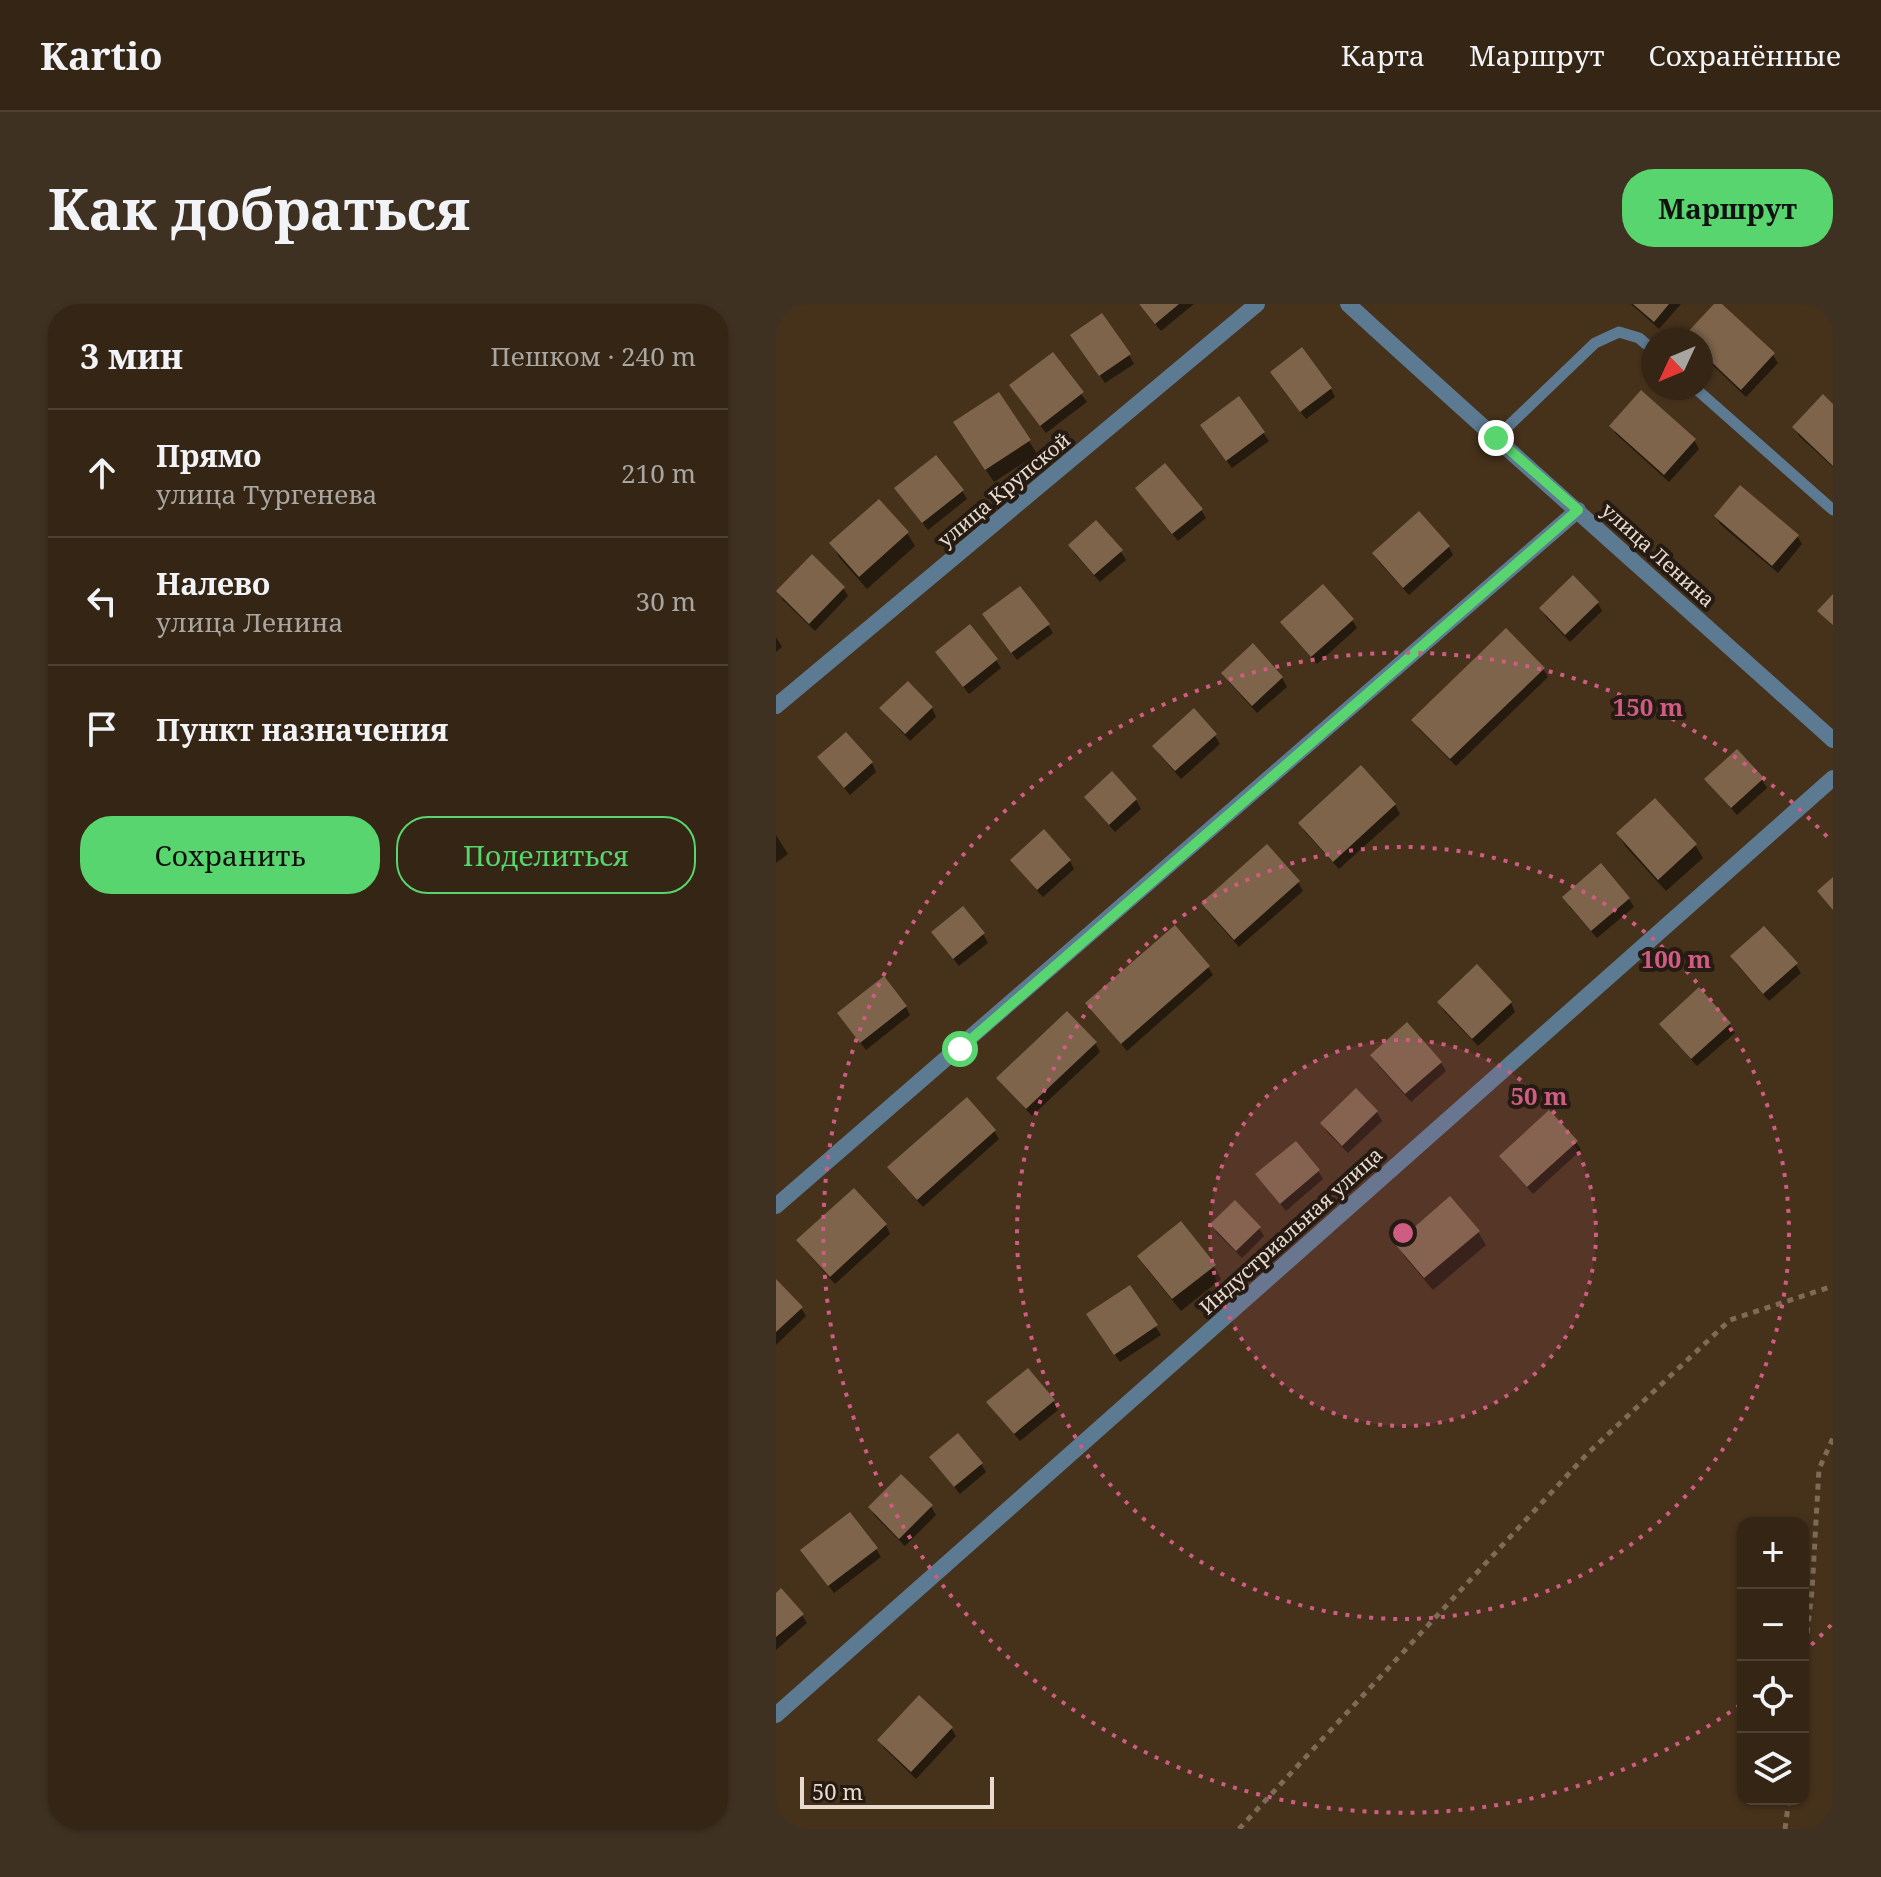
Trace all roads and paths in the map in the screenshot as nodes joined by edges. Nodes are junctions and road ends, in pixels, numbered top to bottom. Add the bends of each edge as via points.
1 (1257, 304) edge
2 (1348, 304) edge
3 (1641, 340) edge
4 (1709, 400) edge
5 (1496, 438) junction
6 (1578, 510) junction
7 (1833, 510) edge
8 (776, 706) edge
9 (1833, 740) edge
10 (1833, 778) edge
11 (776, 1206) edge
12 (1833, 1286) edge
13 (1833, 1438) edge
14 (1804, 1661) edge
15 (776, 1715) edge
16 (1788, 1805) edge
17 (1239, 1829) edge
18 (1785, 1829) edge

1 - 8 street, улица Крупской
2 - 5 street, улица Ленина
3 - 5 lane via 1619,332 1595,343
4 - 7 lane
5 - 6 street, улица Ленина
6 - 9 street, улица Ленина
6 - 11 street
10 - 15 street, Индустриальная улица
12 - 17 path via 1730,1320 1588,1453
13 - 14 path via 1819,1469
16 - 18 path

